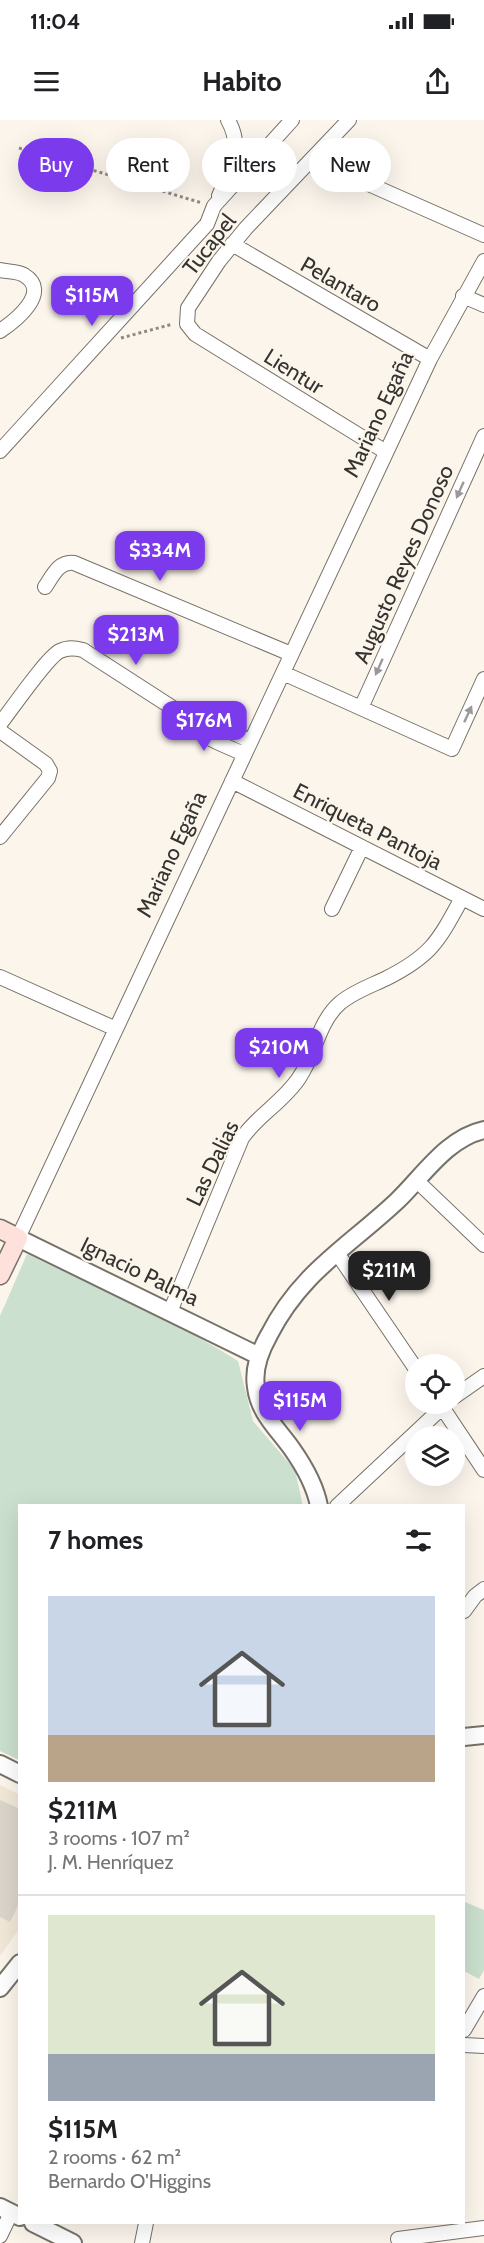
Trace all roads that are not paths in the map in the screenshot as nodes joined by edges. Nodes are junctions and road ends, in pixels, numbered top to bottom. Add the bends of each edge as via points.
1 (228, 120) edge
2 (292, 120) edge
3 (349, 120) edge
4 (332, 138) edge
5 (309, 162) edge
6 (388, 192) edge
7 (214, 206) junction
8 (484, 234) edge
9 (232, 244) junction
10 (484, 261) edge
11 (0, 270) edge
12 (463, 296) junction
13 (484, 305) edge
14 (186, 320) joint
15 (0, 331) edge
16 (430, 359) junction
17 (484, 436) edge
18 (0, 451) edge
19 (386, 452) junction
20 (45, 587) dead end
21 (291, 654) junction
22 (283, 673) junction
23 (484, 679) edge
24 (361, 708) junction
25 (0, 724) edge
26 (0, 731) edge
27 (247, 748) junction
28 (232, 781) junction
29 (0, 837) edge
30 (362, 847) junction
31 (462, 898) junction
32 (332, 909) dead end
33 (484, 909) edge
34 (0, 977) edge
35 (116, 1029) junction
36 (484, 1130) edge
37 (417, 1180) junction
38 (0, 1229) edge
39 (18, 1238) junction
40 (484, 1245) edge
41 (337, 1252) junction
42 (0, 1275) edge
43 (170, 1312) junction
44 (406, 1354) edge
45 (259, 1356) junction
46 (484, 1376) edge
47 (465, 1389) edge
48 (434, 1414) edge
49 (449, 1414) edge
50 (484, 1470) edge
51 (319, 1504) edge
52 (340, 1504) edge
53 (484, 1589) edge
54 (465, 1610) edge
55 (484, 1734) edge
56 (465, 1737) edge
57 (0, 1764) edge
58 (18, 1773) edge
59 (18, 1965) edge
60 (1, 1985) edge
61 (484, 1996) edge
62 (465, 2028) edge
63 (465, 2045) edge
64 (484, 2046) edge
65 (10, 2212) edge
66 (35, 2224) edge
67 (146, 2224) edge
68 (484, 2228) edge
69 (0, 2236) edge
70 (398, 2239) dead end
71 (73, 2243) edge
72 (142, 2243) edge

1 - 7 street via 236,139 235,154
2 - 7 street, Tucapel
3 - 4 street, Tucapel
5 - 9 street, Tucapel
6 - 8 street
7 - 18 street, Tucapel via 207,224
9 - 14 street, Tucapel via 190,304
9 - 16 street, Pelantaro
10 - 12 street, Mariano Egaña
11 - 15 street via 26,276 34,293 24,312
12 - 13 street
12 - 16 street, Mariano Egaña
14 - 19 street, Lientur via 195,334
16 - 19 street, Mariano Egaña
17 -> 24 street, Augusto Reyes Donoso
19 - 21 street, Mariano Egaña
20 - 21 street via 61,565 75,563
21 - 22 street, Mariano Egaña
22 - 24 street
22 - 27 street, Mariano Egaña
24 -> 23 street via 452,749
25 - 27 street via 54,654 68,648 83,650 193,721 199,732
26 - 29 street via 50,771
27 - 28 street, Mariano Egaña
28 - 30 street, Enriqueta Pantoja
28 - 35 street, Mariano Egaña
30 - 31 street, Enriqueta Pantoja
30 - 32 street
31 - 33 street, Enriqueta Pantoja
31 - 43 street, Las Dalias via 426,953 408,967 347,998 330,1014 299,1078 242,1138
34 - 35 street
35 - 39 street, Mariano Egaña
36 - 37 street via 457,1142
37 - 40 street
37 - 41 street
38 - 39 main road, Ignacio Palma
39 - 42 main road, Mariano Egaña
39 - 43 street, Ignacio Palma
41 - 44 street
41 - 45 street via 295,1292
43 - 45 street, Ignacio Palma
45 - 51 street via 255,1377 261,1406 310,1479
46 - 47 street
48 - 52 street
49 - 50 street
53 - 54 street
55 - 56 street
57 - 58 street
59 - 60 street
61 - 62 street
63 - 64 street
65 - 69 street
66 - 71 street
67 - 72 street
68 - 70 street

